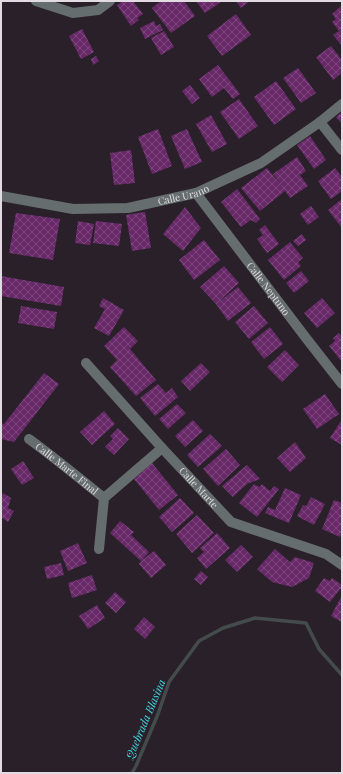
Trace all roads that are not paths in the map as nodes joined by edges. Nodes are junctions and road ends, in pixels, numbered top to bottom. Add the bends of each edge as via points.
1 (36, 1) edge
2 (110, 1) edge
3 (342, 104) edge
4 (320, 122) junction
5 (342, 150) edge
6 (196, 193) junction
7 (1, 196) edge
8 (86, 363) dead end
9 (342, 384) edge
10 (29, 439) dead end
11 (162, 448) junction
12 (104, 498) junction
13 (99, 549) dead end
14 (342, 565) edge

1 - 2 street via 72,13 98,10
3 - 4 street, Calle Urano
4 - 5 street
4 - 6 street, Calle Urano via 261,163
6 - 7 street, Calle Urano via 128,208 73,209
6 - 9 street, Calle Neptuno
8 - 11 street, Calle Marte
10 - 12 street, Calle Marte Final
11 - 12 street
11 - 14 street, Calle Marte via 231,522 326,554
12 - 13 street

